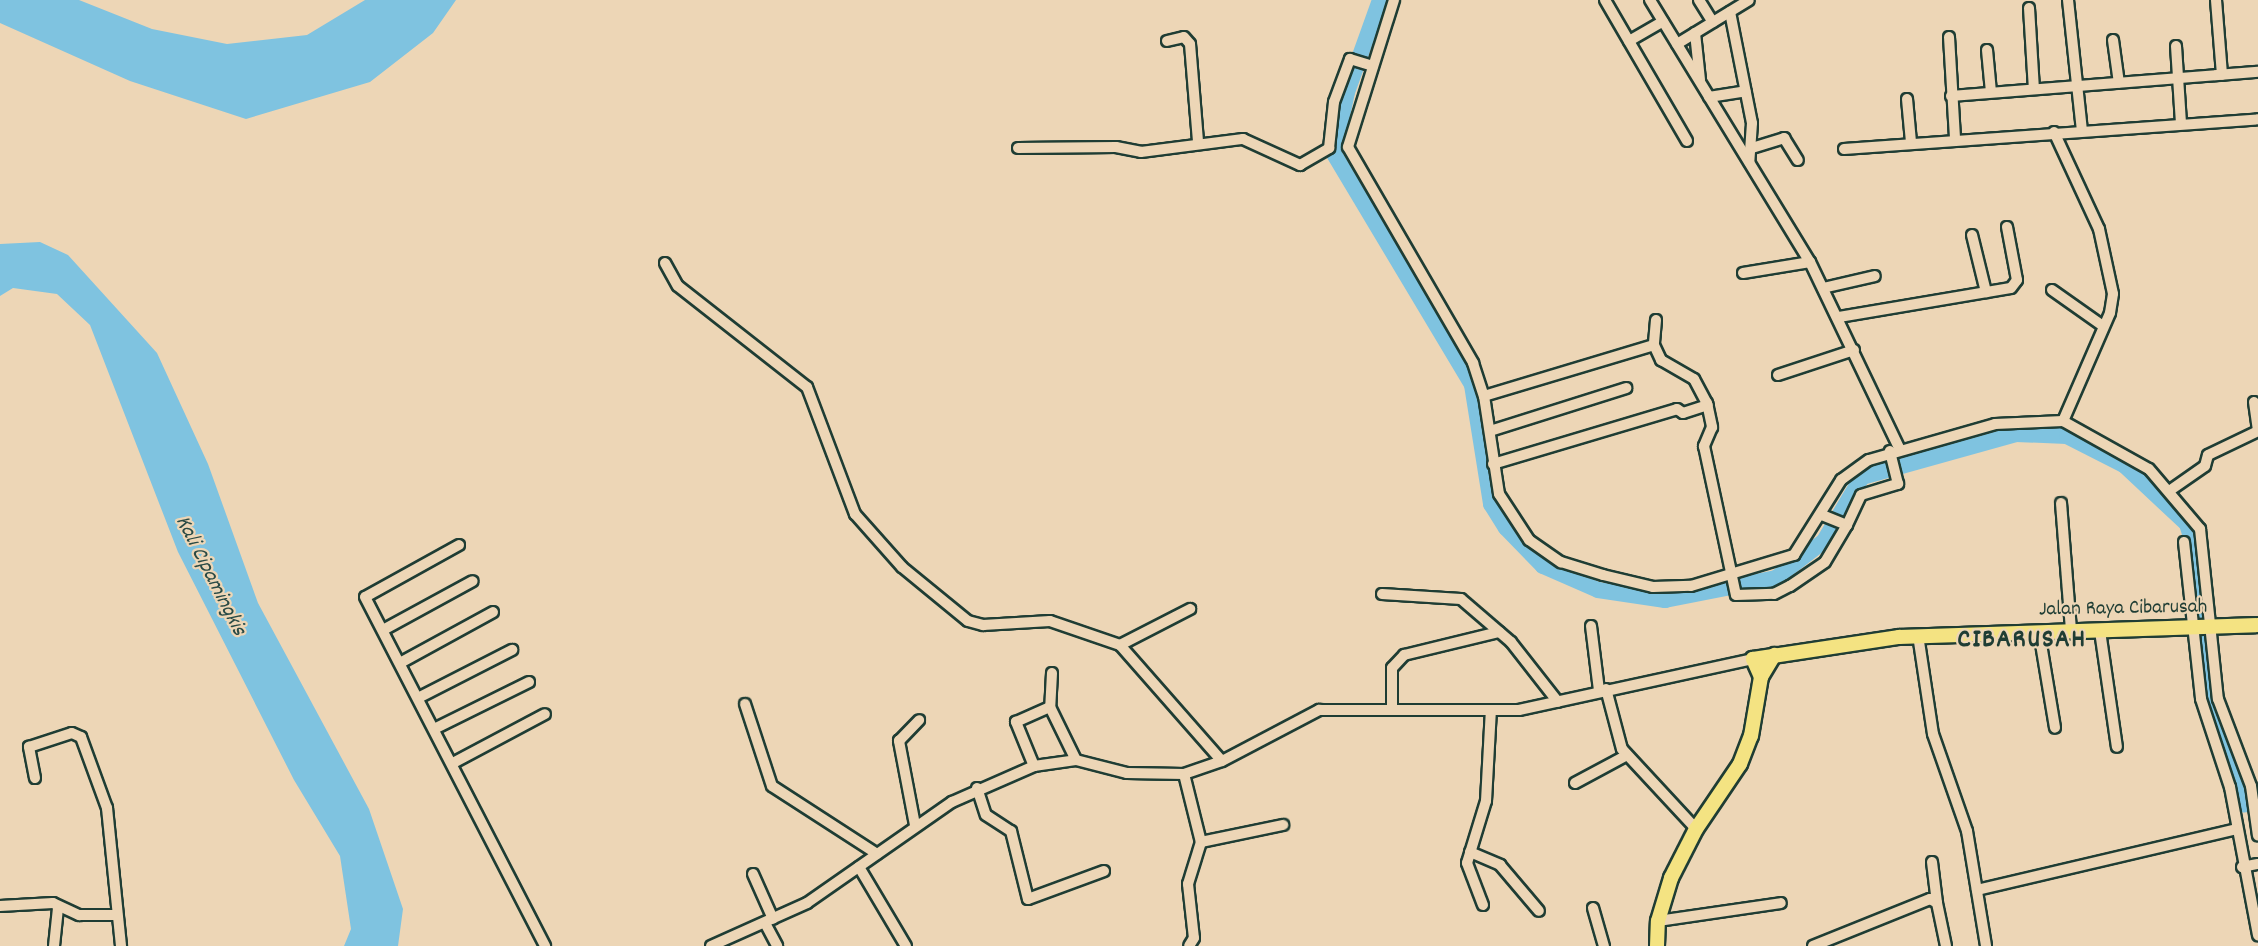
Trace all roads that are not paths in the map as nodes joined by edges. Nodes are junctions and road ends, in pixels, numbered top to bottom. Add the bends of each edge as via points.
1 (1394, 0) edge
2 (1605, 0) edge
3 (1650, 0) edge
4 (1699, 0) edge
5 (1749, 0) edge
6 (2068, 0) edge
7 (2216, 0) edge
8 (2029, 8) dead end
9 (1730, 12) junction
10 (1662, 21) junction
11 (1713, 22) junction
12 (1695, 33) junction
13 (1949, 38) dead end
14 (2113, 40) dead end
15 (1167, 41) dead end
16 (1629, 41) junction
17 (1677, 45) junction
18 (2176, 46) dead end
19 (1987, 50) dead end
20 (1370, 64) junction
21 (2258, 72) edge
22 (2222, 75) junction
23 (2180, 79) junction
24 (2119, 82) junction
25 (1701, 83) junction
26 (2077, 86) junction
27 (2034, 89) junction
28 (1746, 91) junction
29 (1991, 93) junction
30 (1951, 96) junction
31 (1709, 98) junction
32 (1907, 99) dead end
33 (2258, 119) edge
34 (2181, 124) junction
35 (2082, 130) junction
36 (2054, 132) junction
37 (1955, 138) junction
38 (1687, 141) dead end
39 (1198, 142) junction
40 (1911, 142) junction
41 (1018, 148) dead end
42 (1752, 148) junction
43 (1844, 149) dead end
44 (1798, 160) dead end
45 (1749, 162) junction
46 (2007, 227) dead end
47 (1972, 235) dead end
48 (1810, 262) junction
49 (666, 263) dead end
50 (1743, 273) dead end
51 (1875, 276) dead end
52 (1823, 288) junction
53 (2052, 290) dead end
54 (1986, 292) junction
55 (1839, 317) junction
56 (1656, 320) dead end
57 (2103, 326) junction
58 (1654, 345) junction
59 (1854, 350) junction
60 (1778, 375) dead end
61 (1626, 388) dead end
62 (1484, 396) junction
63 (2254, 402) dead end
64 (1708, 405) junction
65 (2063, 421) junction
66 (1490, 431) junction
67 (2257, 433) edge
68 (1894, 449) junction
69 (1493, 464) junction
70 (2172, 489) junction
71 (2061, 503) dead end
72 (1825, 516) junction
73 (1846, 525) junction
74 (2184, 542) dead end
75 (459, 545) dead end
76 (473, 581) dead end
77 (1733, 583) junction
78 (1382, 594) dead end
79 (1190, 609) dead end
80 (492, 612) dead end
81 (2258, 625) edge
82 (1591, 626) dead end
83 (2203, 629) junction
84 (383, 630) junction
85 (2071, 630) junction
86 (2100, 631) junction
87 (1499, 632) junction
88 (2039, 632) junction
89 (1918, 635) junction
90 (1120, 645) junction
91 (512, 650) dead end
92 (1774, 655) junction
93 (1753, 659) junction
94 (400, 663) junction
95 (1052, 673) dead end
96 (1761, 677) junction
97 (529, 682) dead end
98 (1603, 690) junction
99 (418, 698) junction
100 (2209, 700) junction
101 (1558, 702) junction
102 (745, 704) dead end
103 (1392, 706) junction
104 (1050, 707) junction
105 (1491, 710) junction
106 (545, 714) dead end
107 (919, 720) dead end
108 (2055, 728) dead end
109 (434, 729) junction
110 (2118, 747) dead end
111 (1627, 755) junction
112 (1076, 760) junction
113 (1222, 761) junction
114 (453, 763) junction
115 (1034, 766) junction
116 (1184, 774) junction
117 (35, 778) dead end
118 (1575, 783) dead end
119 (977, 788) junction
120 (915, 825) junction
121 (1283, 825) dead end
122 (1696, 829) junction
123 (2247, 832) edge
124 (1201, 842) junction
125 (1470, 852) junction
126 (877, 854) junction
127 (1932, 862) dead end
128 (2258, 864) edge
129 (859, 867) junction
130 (2242, 867) junction
131 (1104, 871) dead end
132 (753, 874) dead end
133 (1977, 890) junction
134 (1781, 903) dead end
135 (1937, 903) junction
136 (1483, 905) dead end
137 (0, 906) edge
138 (58, 907) junction
139 (1593, 908) dead end
140 (1539, 911) dead end
141 (116, 915) junction
142 (769, 921) junction
143 (1658, 921) junction
144 (2258, 935) edge
145 (727, 943) edge
146 (54, 946) edge
147 (121, 946) edge
148 (545, 946) edge
149 (711, 946) edge
150 (777, 946) edge
151 (906, 946) edge
152 (1190, 946) edge
153 (1604, 946) edge
154 (1657, 946) edge
155 (1813, 946) edge
156 (1946, 946) edge
157 (1986, 946) edge

1 - 20 street
2 - 16 street
3 - 10 street
4 - 11 street
5 - 9 street
6 - 26 street
7 - 22 street
8 - 27 street
9 - 11 street
9 - 28 street
10 - 16 street
10 - 17 street
11 - 12 street
12 - 17 street
12 - 25 street
13 - 30 street
14 - 24 street
15 - 39 street via 1184,37 1190,44
16 - 38 street
17 - 25 street
18 - 23 street
19 - 29 street
20 - 39 street via 1352,58 1334,102 1329,148 1308,163 1290,165 1242,139
20 - 62 street via 1348,147 1462,343
21 - 22 street
22 - 23 street
23 - 24 street
23 - 34 street
24 - 26 street
25 - 31 street
26 - 27 street
26 - 35 street
27 - 29 street
28 - 31 street
28 - 42 street
29 - 30 street
30 - 37 street
31 - 45 street
32 - 40 street
33 - 34 street
34 - 35 street
35 - 36 street
36 - 37 street
36 - 57 street via 2091,207 2105,251 2113,294
37 - 40 street
39 - 41 street via 1141,153 1116,147
40 - 43 street
42 - 44 street via 1784,138
42 - 45 street
45 - 48 street
46 - 54 street via 2017,283
47 - 54 street
48 - 50 street
48 - 52 street
49 - 90 street via 686,292 794,372 819,414 864,529 958,614 983,625 1050,621
51 - 52 street
52 - 55 street
53 - 57 street
54 - 55 street
55 - 59 street
56 - 58 street
57 - 65 street
58 - 62 street
58 - 64 street via 1661,360 1700,385
59 - 60 street
59 - 68 street
61 - 66 street
62 - 66 street
63 - 67 street
64 - 69 street via 1677,409
64 - 77 street via 1712,434 1704,446
65 - 68 street via 1995,424
65 - 70 street via 2128,454
66 - 69 street
67 - 70 street via 2208,455 2205,466
68 - 72 street via 1848,473
68 - 73 street via 1898,484 1861,495
69 - 77 street via 1515,524 1561,562 1653,587
70 - 83 street via 2200,529
71 - 85 street
72 - 73 street
72 - 77 street via 1794,555
73 - 77 street via 1825,562 1790,586 1767,595 1740,597
74 - 83 street
75 - 84 street via 366,597
76 - 84 street
78 - 87 street via 1452,596
79 - 90 street
80 - 94 street
81 - 83 main road, Jalan Raya Cibarusah
82 - 98 street
83 - 86 main road, Jalan Raya Cibarusah
83 - 100 street
83 - 100 street
84 - 94 street
85 - 86 main road, Jalan Raya Cibarusah
85 - 88 main road, Jalan Raya Cibarusah
86 - 110 street
87 - 101 street
87 - 103 street via 1404,655 1392,668
88 - 89 main road, Jalan Raya Cibarusah
88 - 108 street
89 - 92 main road, Jalan Raya Cibarusah
89 - 133 street via 1934,734 1967,831
90 - 113 street
91 - 99 street
92 - 93 main road, Jalan Raya Cibarusah
92 - 96 main road
93 - 96 main road
93 - 98 street
94 - 99 street
95 - 104 street
96 - 122 main road via 1747,750
97 - 109 street
98 - 101 street
98 - 111 street via 1615,735
99 - 109 street
100 - 123 street via 2230,787
100 - 123 street via 2251,786
101 - 105 street
102 - 126 street via 772,786
103 - 105 street
103 - 113 street via 1312,712
104 - 112 street
104 - 115 street via 1016,722
105 - 125 street via 1486,801
106 - 114 street
107 - 120 street via 899,741
109 - 114 street
111 - 118 street
111 - 122 street
112 - 115 street
112 - 116 street via 1126,773
113 - 116 street
114 - 148 street
115 - 119 street
116 - 124 street
117 - 141 street via 28,747 72,733 81,737 107,808
119 - 120 street
119 - 131 street via 986,815 1011,831 1028,899
120 - 126 street
121 - 124 street
122 - 143 main road via 1671,878
123 - 130 street
123 - 133 street
124 - 152 street via 1187,891 1194,938
125 - 136 street via 1467,872
125 - 140 street via 1500,865
126 - 129 street
127 - 135 street
128 - 130 street
129 - 142 street
129 - 151 street
130 - 144 street
132 - 142 street
133 - 157 street
134 - 143 street
135 - 155 street via 1930,899
135 - 156 street
137 - 138 street via 53,903
138 - 141 street via 79,915
138 - 146 street
139 - 153 street
141 - 147 street
142 - 145 street
142 - 150 street
143 - 154 main road
145 - 149 street

